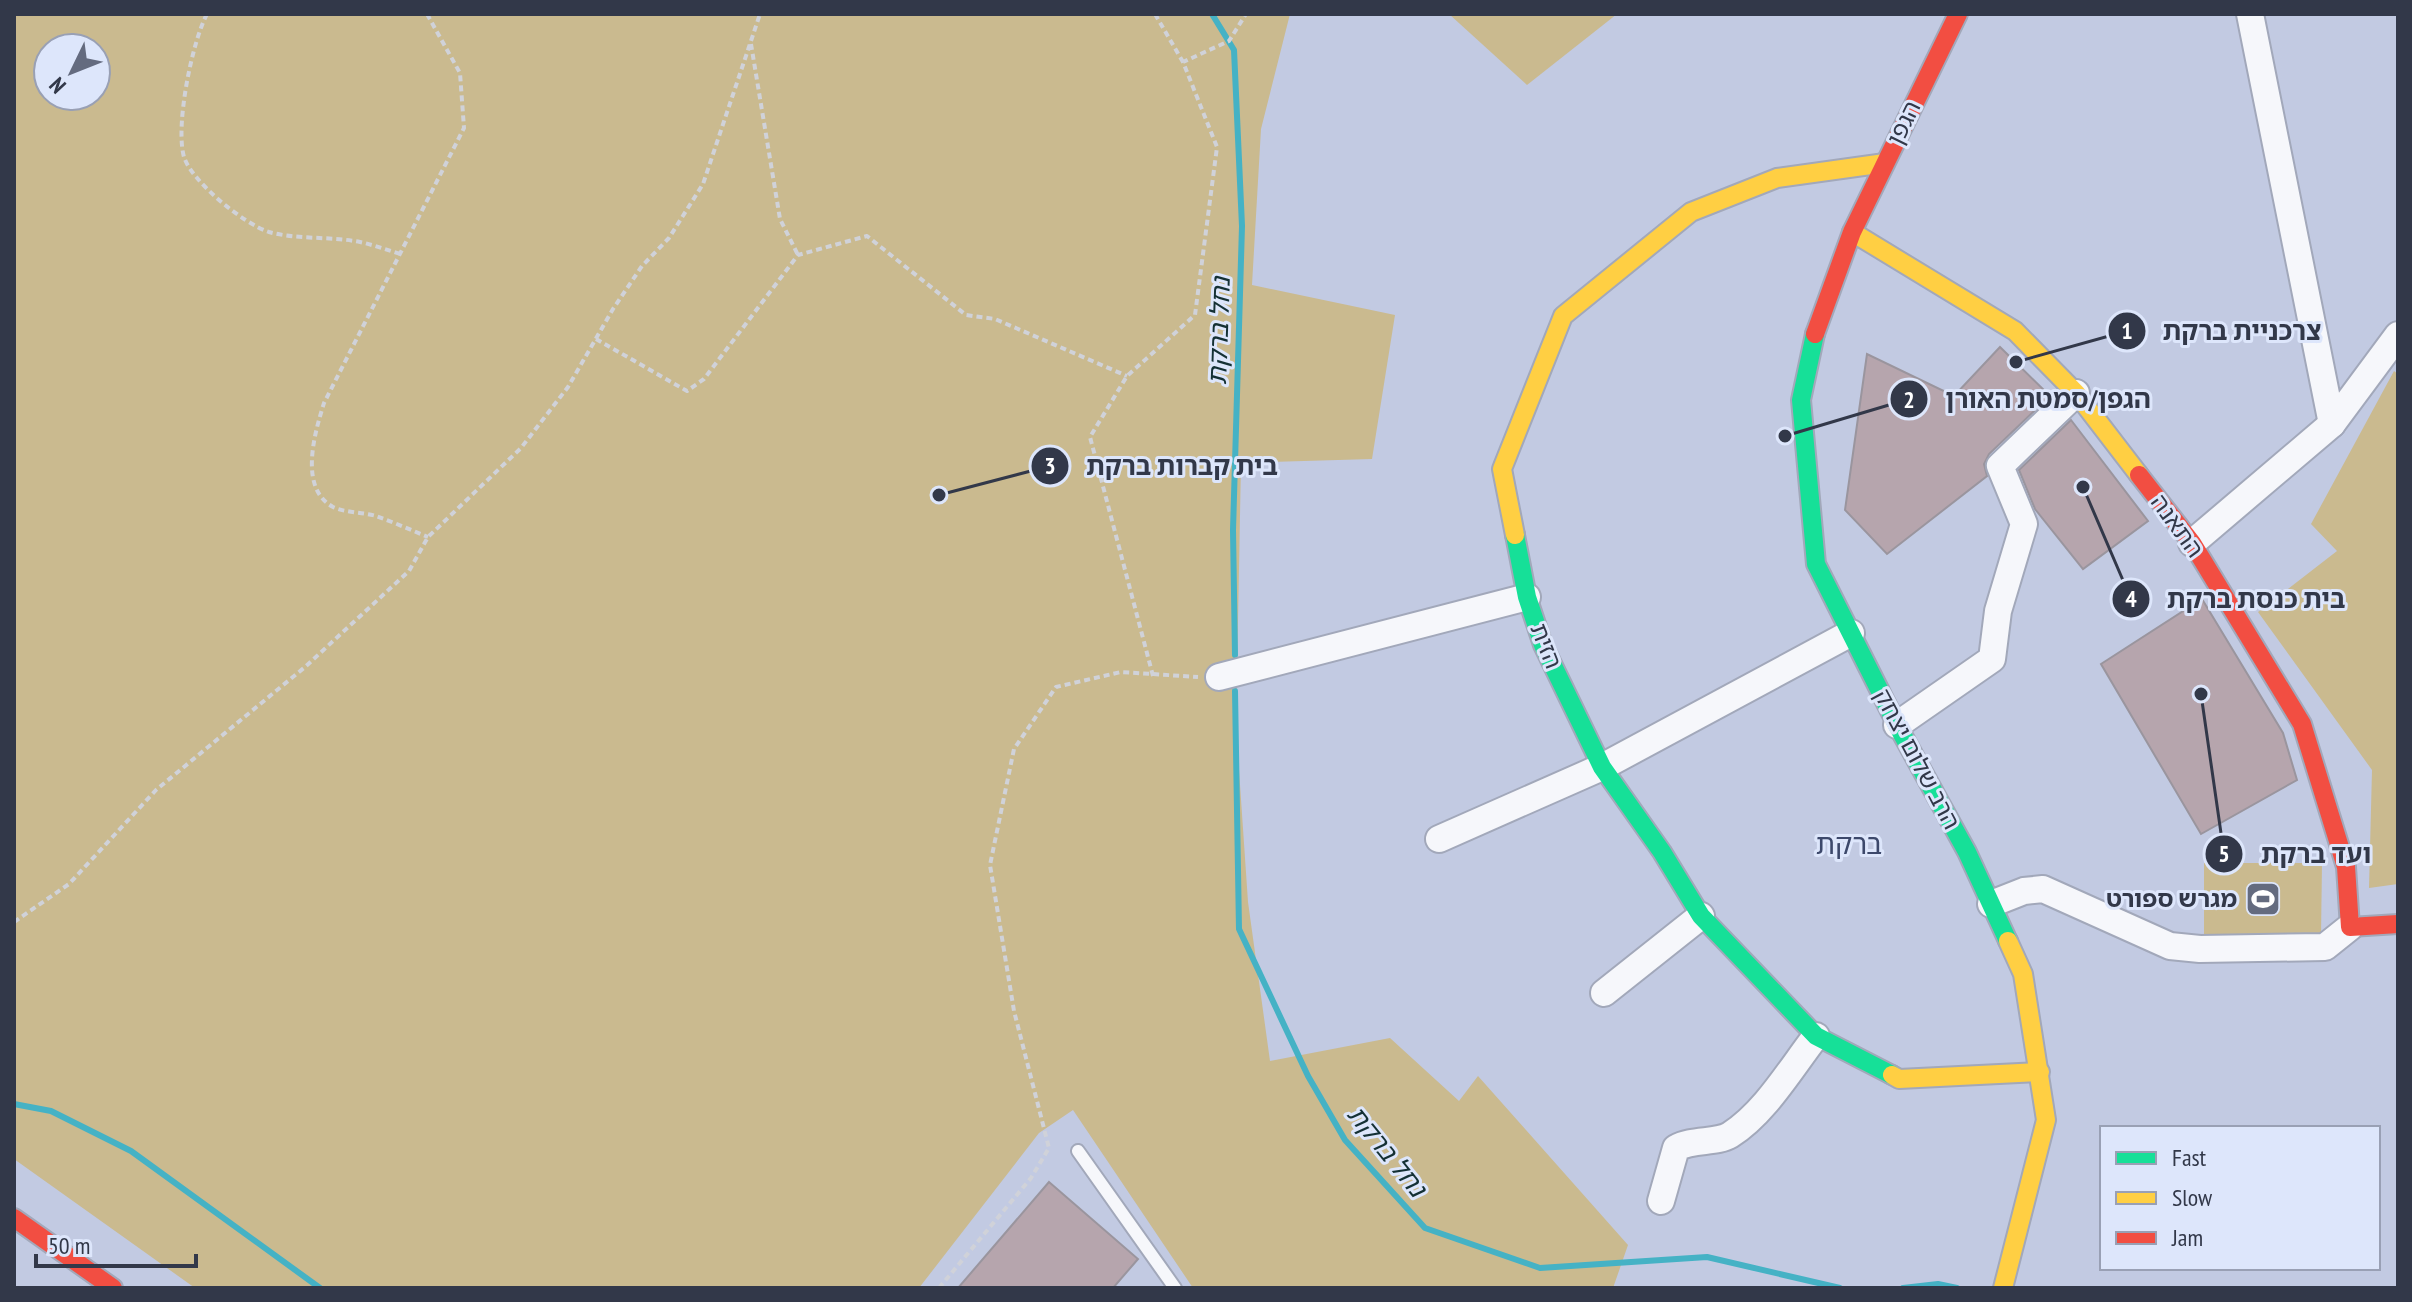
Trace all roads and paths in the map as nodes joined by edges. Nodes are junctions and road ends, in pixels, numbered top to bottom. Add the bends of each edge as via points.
1 (207, 14) edge
2 (427, 14) edge
3 (760, 14) edge
4 (1155, 14) edge
5 (1246, 14) edge
6 (1958, 14) edge
7 (2250, 14) edge
8 (750, 43) junction
9 (1183, 62) junction
10 (1885, 163) junction
11 (1852, 232) junction
12 (401, 254) junction
13 (798, 255) junction
14 (2398, 335) edge
15 (596, 339) junction
16 (1127, 376) junction
17 (2076, 393) junction
18 (2332, 424) junction
19 (428, 537) junction
20 (2192, 543) junction
21 (1527, 597) junction
22 (1851, 633) junction
23 (1153, 676) junction
24 (1219, 677) joint
25 (1897, 725) junction
26 (1602, 767) junction
27 (1439, 839) dead end
28 (1991, 904) junction
29 (1701, 916) junction
30 (14, 922) edge
31 (2398, 924) edge
32 (2350, 927) junction
33 (1604, 993) dead end
34 (1816, 1036) junction
35 (2040, 1072) junction
36 (1078, 1151) dead end
37 (1661, 1201) dead end
38 (14, 1218) edge
39 (2004, 1286) edge
40 (113, 1288) edge
41 (939, 1288) edge
42 (1175, 1288) edge

1 - 12 path via 184,93 184,157 216,199 246,223 271,232 360,242
2 - 12 path via 460,73 464,128
3 - 8 path
4 - 9 path
5 - 9 path via 1229,41
6 - 10 street, הגפן
7 - 18 street
8 - 13 path via 780,219
8 - 15 path via 703,184
9 - 16 path via 1217,147 1195,315
10 - 11 street, הגפן
10 - 21 street, הזית via 1777,178 1691,212 1563,316 1502,469
11 - 17 street, התאנה via 2015,331
11 - 22 street, הרב שלום יצחק via 1814,338 1801,400 1816,564
12 - 19 path via 324,403 312,440 313,479 325,502 336,509 374,515
13 - 15 path via 704,379 687,391
13 - 16 path via 867,236 966,315 995,319
14 - 18 street
15 - 19 path via 568,387 521,448
16 - 23 path via 1090,437
17 - 20 street, התאנה
17 - 25 street via 2000,466 2024,524 2001,596 1992,659
18 - 20 street
19 - 30 path via 409,571 305,667 156,790 69,884
20 - 32 street, התאנה via 2302,724 2346,867
21 - 24 street
21 - 26 street, הזית via 1543,645
22 - 25 street, הרב שלום יצחק
22 - 26 street
23 - 24 path
23 - 41 path via 1121,672 1056,687 1014,749 990,865 1014,1011 1049,1148 1031,1178
25 - 28 street, הרב שלום יצחק
26 - 27 street
26 - 29 street, הזית
28 - 32 street via 2043,889 2170,946 2200,949 2325,947
28 - 35 street, הרב שלום יצחק via 2023,974
29 - 33 street
29 - 34 street, הזית
31 - 32 street
34 - 35 street, הזית via 1899,1079
34 - 37 street via 1763,1104 1728,1137 1691,1140 1676,1148
35 - 39 street, הרב שלום יצחק via 2046,1120
36 - 42 lane
38 - 40 street

